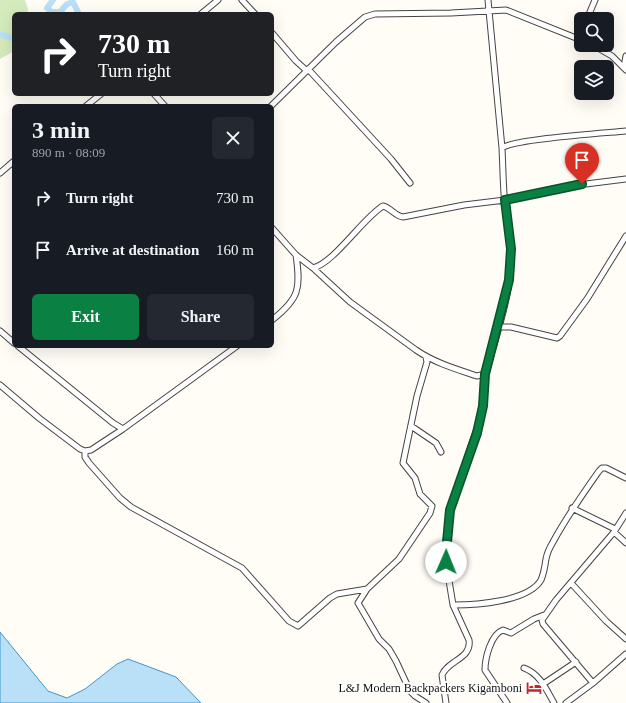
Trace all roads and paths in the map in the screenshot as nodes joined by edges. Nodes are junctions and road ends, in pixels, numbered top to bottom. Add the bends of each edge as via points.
1 (218, 0) edge
2 (242, 0) edge
3 (488, 0) edge
4 (595, 0) edge
5 (490, 11) junction
6 (203, 12) edge
7 (253, 12) edge
8 (590, 12) edge
9 (274, 35) edge
10 (574, 37) edge
11 (605, 52) edge
12 (626, 56) edge
13 (625, 68) edge
14 (308, 70) junction
15 (98, 96) edge
16 (156, 96) edge
17 (88, 104) edge
18 (163, 104) edge
19 (273, 104) edge
20 (626, 131) edge
21 (502, 148) junction
22 (12, 163) edge
23 (0, 173) edge
24 (626, 179) edge
25 (410, 182) dead end
26 (505, 200) junction
27 (274, 230) edge
28 (626, 236) edge
29 (296, 255) junction
30 (314, 268) junction
31 (274, 318) edge
32 (498, 327) junction
33 (0, 331) edge
34 (12, 341) edge
35 (20, 348) edge
36 (234, 348) edge
37 (426, 357) junction
38 (485, 374) junction
39 (0, 385) edge
40 (411, 426) junction
41 (123, 428) junction
42 (85, 451) junction
43 (441, 452) dead end
44 (626, 478) edge
45 (572, 508) junction
46 (626, 513) edge
47 (614, 531) junction
48 (626, 543) edge
49 (571, 583) junction
50 (367, 589) junction
51 (453, 605) junction
52 (544, 615) junction
53 (626, 639) edge
54 (626, 654) edge
55 (576, 662) junction
56 (524, 668) dead end
57 (593, 683) junction
58 (543, 684) junction
59 (426, 703) edge
60 (446, 703) edge
61 (507, 703) edge
62 (554, 703) edge
63 (566, 703) edge

1 - 6 street
2 - 7 street
3 - 5 street
4 - 8 street
5 - 10 street via 514,12
5 - 14 street via 368,16 336,42
5 - 21 street
9 - 14 street via 296,61
11 - 13 street
12 - 13 street
14 - 19 street
14 - 25 street
15 - 17 street
16 - 18 street
20 - 21 street via 524,142
21 - 26 street
22 - 23 street
24 - 26 street via 570,186
26 - 30 street via 403,216 398,216 383,206 329,258
26 - 32 street via 511,264
27 - 29 street
28 - 32 street via 588,298 560,336 557,338 511,326
29 - 30 street
29 - 31 street via 298,282 294,298 289,306
30 - 37 street via 350,302
32 - 38 street
33 - 34 street
35 - 41 street via 113,423
36 - 41 street
37 - 38 street via 477,376
37 - 40 street
38 - 51 street via 483,406 477,433 450,510 446,562
39 - 42 street via 39,418
40 - 43 street via 436,442
40 - 50 street via 404,463 415,478 420,494 432,509 399,559
41 - 42 street via 92,450
42 - 50 street via 89,463 125,503 242,568 294,625 302,624 337,594
44 - 45 street via 602,468
45 - 47 street
45 - 51 street via 548,552 543,574 536,584 522,594 509,598 474,605
46 - 47 street
47 - 48 street
47 - 49 street
49 - 52 street
49 - 53 street
50 - 59 street via 358,603 362,613 389,650 410,691
51 - 60 street via 470,646 466,654 449,666 442,675
52 - 55 street via 543,624
52 - 61 street via 534,618 511,633 503,630 495,635 490,646 485,670
54 - 57 street
55 - 57 street
55 - 58 street
56 - 58 street via 535,673
57 - 63 street
58 - 62 street

